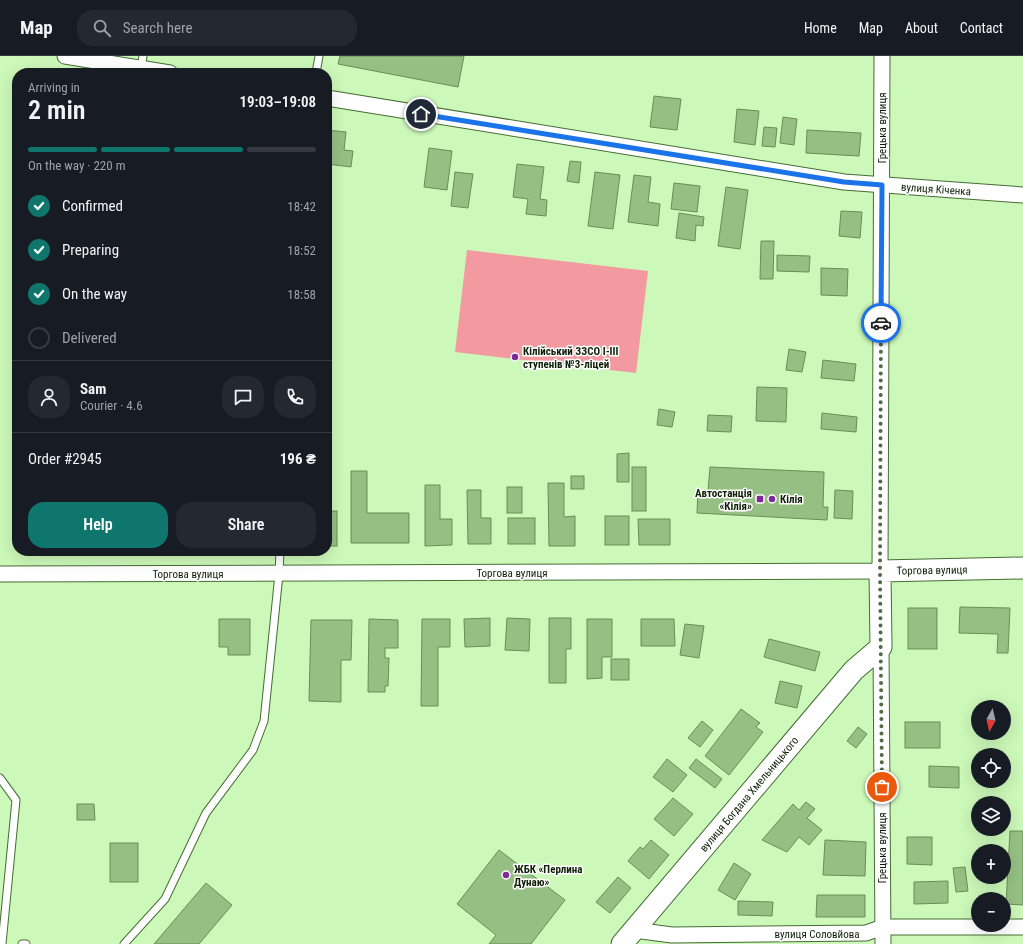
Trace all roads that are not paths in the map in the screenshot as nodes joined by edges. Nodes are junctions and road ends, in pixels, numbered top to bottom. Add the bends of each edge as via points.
1 (65, 56) edge
2 (319, 56) edge
3 (882, 56) edge
4 (142, 62) edge
5 (157, 68) edge
6 (317, 68) edge
7 (332, 99) edge
8 (882, 185) junction
9 (1023, 195) edge
10 (280, 556) edge
11 (1023, 568) edge
12 (880, 571) junction
13 (0, 574) edge
14 (279, 574) junction
15 (881, 647) junction
16 (0, 778) edge
17 (883, 927) junction
18 (1023, 927) edge
19 (628, 937) edge
20 (2, 944) edge
21 (22, 944) edge
22 (26, 944) edge
23 (124, 944) edge
24 (883, 944) edge

1 - 4 street
2 - 6 lane
3 - 8 street, Грецька вулиця
4 - 5 street
7 - 8 street, вулиця Кіченка via 844,182
8 - 9 street, вулиця Кіченка
8 - 12 street, Грецька вулиця
10 - 14 lane
11 - 12 main road, Торгова вулиця
12 - 14 street, Торгова вулиця
12 - 15 main road, Грецька вулиця
13 - 14 street, Торгова вулиця
14 - 23 lane via 264,721 253,750 206,813 165,899
15 - 17 street, Грецька вулиця
15 - 19 main road, вулиця Богдана Хмельницького via 854,670
16 - 20 lane via 16,800
17 - 18 street, вулиця Соловйова
17 - 19 street, вулиця Соловйова via 858,934
17 - 24 street, Грецька вулиця
21 - 22 lane

